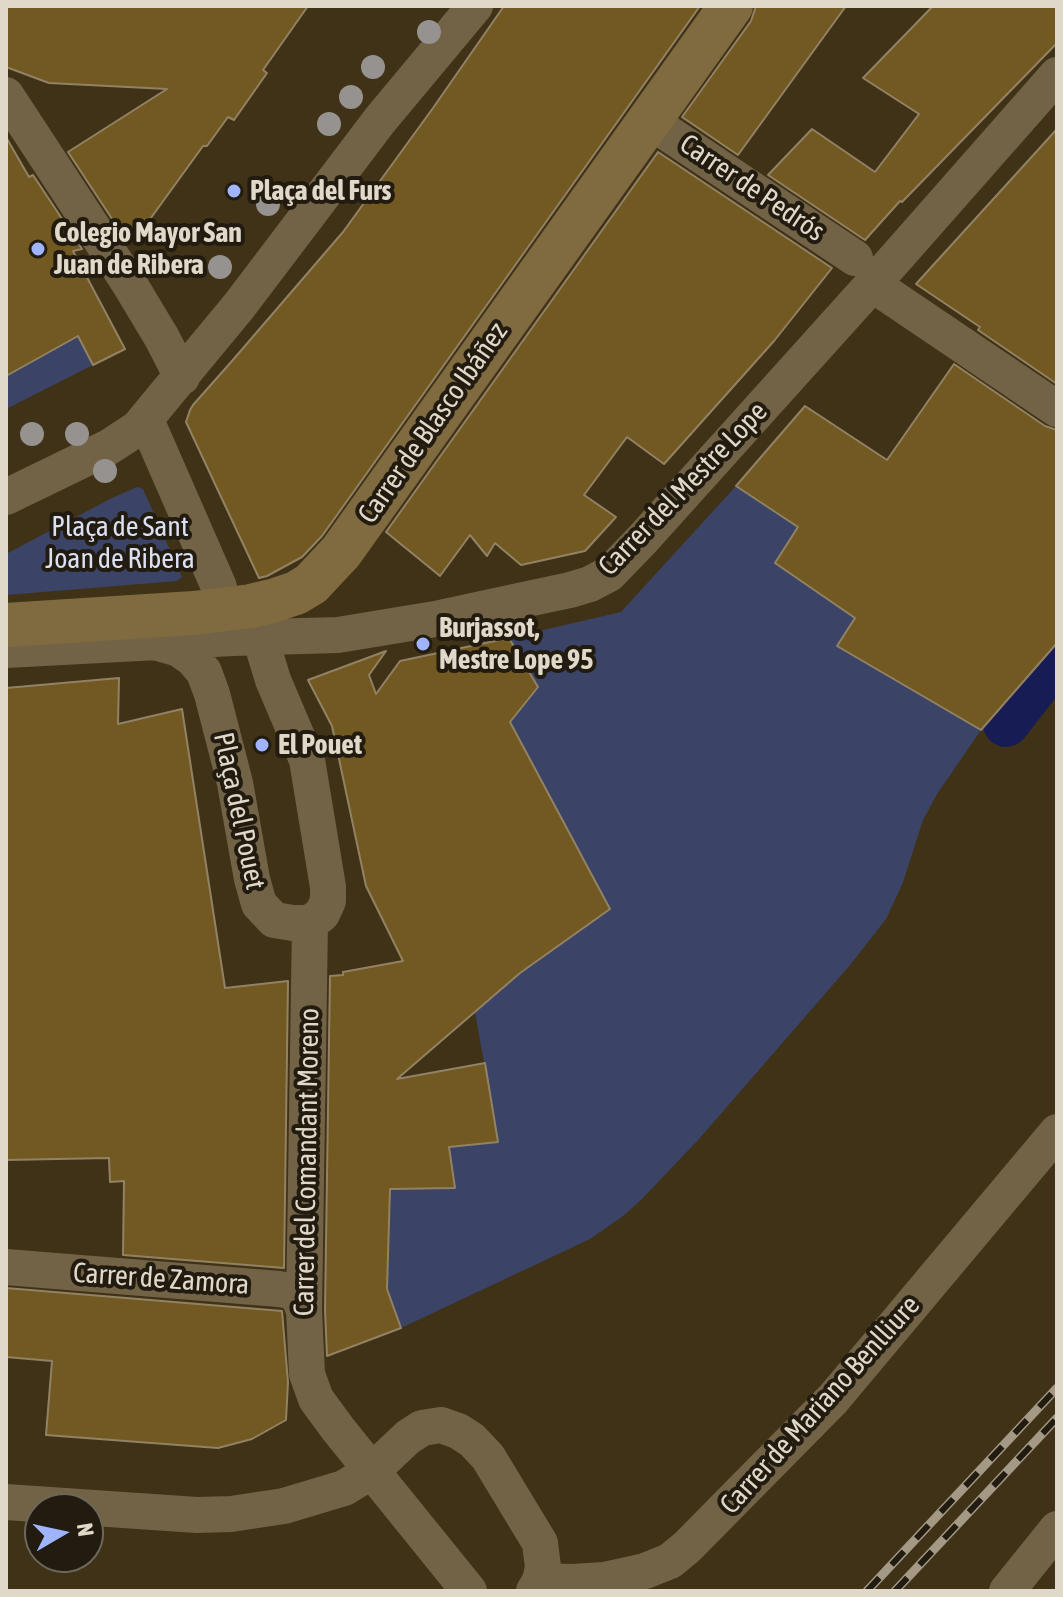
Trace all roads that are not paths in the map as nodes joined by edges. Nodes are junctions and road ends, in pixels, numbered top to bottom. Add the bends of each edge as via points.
1 (475, 6) edge
2 (731, 6) edge
3 (1057, 75) edge
4 (6, 95) edge
5 (648, 120) junction
6 (863, 271) junction
7 (182, 377) junction
8 (1057, 409) edge
9 (146, 420) junction
10 (6, 497) edge
11 (243, 610) junction
12 (9, 632) edge
13 (157, 642) junction
14 (310, 923) junction
15 (1057, 1132) edge
16 (6, 1267) edge
17 (304, 1310) junction
18 (372, 1471) junction
19 (6, 1502) edge
20 (1057, 1529) edge
21 (537, 1586) edge
22 (469, 1591) edge
23 (1007, 1591) edge

1 - 7 street
2 - 5 street, Carrer de Blasco Ibáñez
3 - 6 street, Carrer del Mestre Lope
4 - 7 street via 129,283
5 - 6 street, Carrer de Pedrós
5 - 11 street, Carrer de Blasco Ibáñez via 341,552 296,593
6 - 8 street, Carrer de Pedrós
6 - 11 street, Carrer del Mestre Lope via 652,529 609,574 570,590 338,635
7 - 9 street
9 - 10 street via 109,447
9 - 11 street
11 - 12 street, Carrer de Blasco Ibáñez
11 - 13 street, Carrer del Mestre Lope via 233,638
11 - 14 street via 307,760 328,887 322,914
12 - 13 street, Carrer del Mestre Lope via 75,647
13 - 14 street, Plaça del Pouet via 179,649 204,672 235,783 259,904 274,920
14 - 17 street, Carrer del Comandant Moreno
15 - 21 street, Carrer de Mariano Benlliure via 833,1399 687,1547 645,1571
16 - 17 street, Carrer de Zamora via 279,1289 291,1291
17 - 18 street, Carrer del Comandant Moreno via 307,1374 316,1399
18 - 19 street via 344,1488 284,1506 231,1514
18 - 21 street via 422,1428 441,1425 472,1440 540,1543 543,1567
18 - 22 street
20 - 23 street

